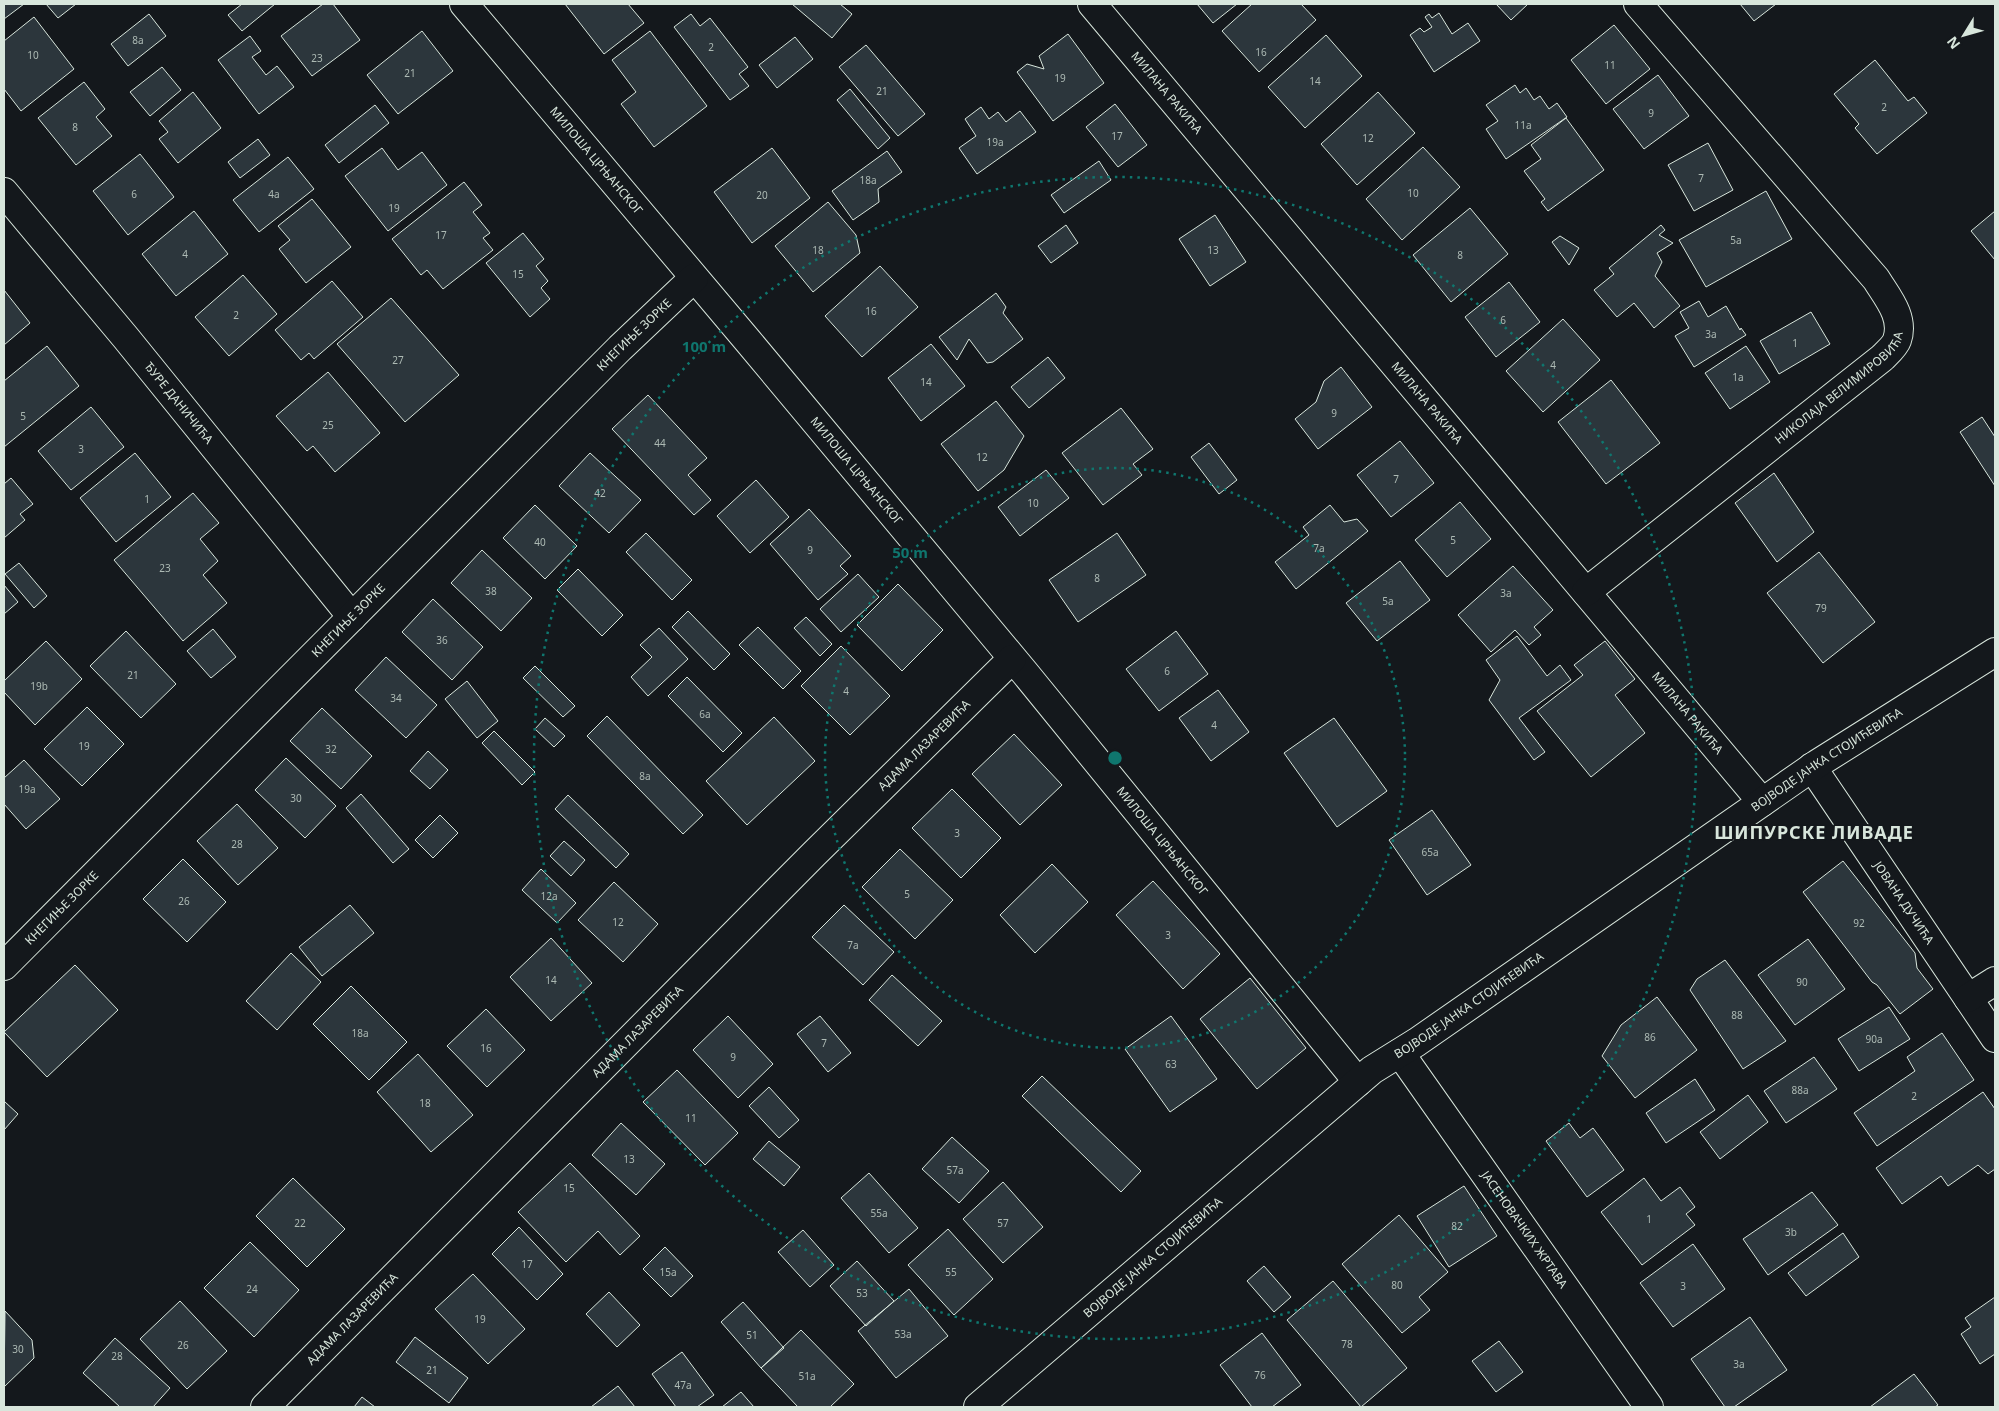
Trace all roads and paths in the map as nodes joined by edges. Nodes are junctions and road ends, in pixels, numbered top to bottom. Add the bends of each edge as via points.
1 (1092, 4) edge
2 (1638, 4) edge
3 (475, 8) edge
4 (4, 192) edge
5 (694, 278) junction
6 (1586, 592) junction
7 (352, 617) junction
8 (1995, 652) edge
9 (1012, 659) junction
10 (1812, 767) junction
11 (1762, 802) junction
12 (6, 959) edge
13 (1995, 981) edge
14 (1968, 998) junction
15 (1995, 1038) edge
16 (1400, 1053) junction
17 (1358, 1082) junction
18 (266, 1407) edge
19 (978, 1407) edge
20 (1649, 1407) edge

1 - 6 street, МИЛАНА РАКИЋА
2 - 6 street, НИКОЛАЈА ВЕЛИМИРОВИЋА via 1876,279 1900,321 1897,341 1882,358
3 - 5 street, МИЛОША ЦРЊАНСКОГ
4 - 7 street, ЂУРЕ ДАНИЧИЋА
5 - 7 street, КНЕГИЊЕ ЗОРКЕ via 606,361
5 - 9 street, МИЛОША ЦРЊАНСКОГ
6 - 11 street, МИЛАНА РАКИЋА
7 - 12 street, КНЕГИЊЕ ЗОРКЕ
8 - 10 street, ВОЈВОДЕ ЈАНКА СТОЈИЋЕВИЋА
9 - 17 street, МИЛОША ЦРЊАНСКОГ
9 - 18 street, АДАМА ЛАЗАРЕВИЋА via 807,861
10 - 11 street, ВОЈВОДЕ ЈАНКА СТОЈИЋЕВИЋА
10 - 14 street, ЈОВАНА ДУЧИЋА
11 - 16 street, ВОЈВОДЕ ЈАНКА СТОЈИЋЕВИЋА
13 - 14 street
14 - 15 street, ЈОВАНА ДУЧИЋА
16 - 17 street, ВОЈВОДЕ ЈАНКА СТОЈИЋЕВИЋА
16 - 20 street, ЈАСЕНОВАЧКИХ ЖРТАВА
17 - 19 street, ВОЈВОДЕ ЈАНКА СТОЈИЋЕВИЋА

